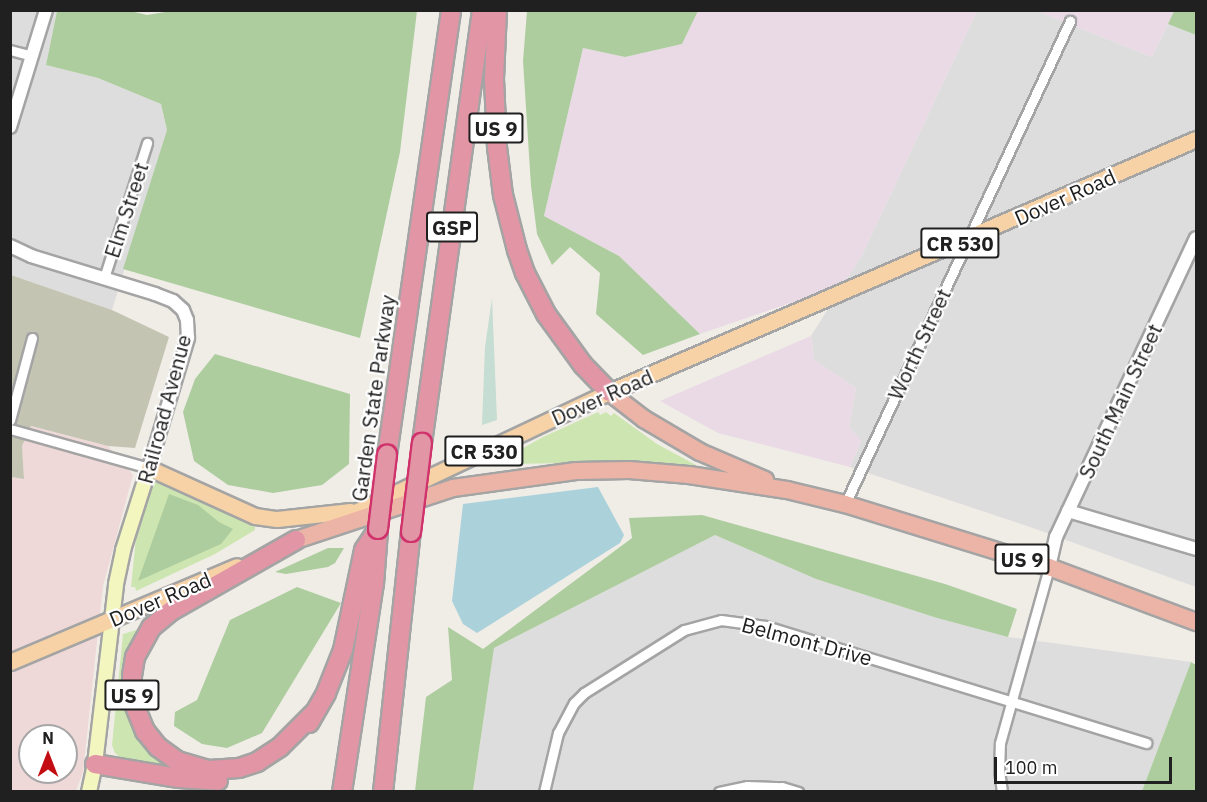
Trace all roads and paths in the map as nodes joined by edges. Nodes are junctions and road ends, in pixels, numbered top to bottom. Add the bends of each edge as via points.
1 (46, 10) edge
2 (451, 10) edge
3 (482, 10) edge
4 (496, 10) edge
5 (1070, 21) dead end
6 (10, 50) edge
7 (32, 56) junction
8 (10, 126) edge
9 (1197, 139) edge
10 (147, 142) dead end
11 (1197, 238) edge
12 (968, 240) junction
13 (10, 246) edge
14 (104, 278) junction
15 (32, 338) dead end
16 (609, 393) junction
17 (10, 420) edge
18 (10, 429) edge
19 (149, 468) junction
20 (787, 490) junction
21 (845, 504) junction
22 (359, 510) junction
23 (1068, 511) junction
24 (378, 529) junction
25 (296, 540) junction
26 (1197, 549) edge
27 (1049, 567) junction
28 (113, 619) junction
29 (1197, 622) edge
30 (10, 662) edge
31 (1010, 701) junction
32 (314, 713) junction
33 (1146, 742) dead end
34 (95, 764) junction
35 (89, 792) edge
36 (342, 792) edge
37 (383, 792) edge
38 (544, 792) edge
39 (719, 792) edge
40 (798, 792) edge
41 (1002, 792) edge

1 - 7 street
2 - 24 highway, Garden State Parkway / GSP, bridge
3 - 37 highway, GSP, bridge via 422,443
4 - 16 highway, US 9 via 495,121 503,195 517,250 546,314
5 - 12 street, Worth Street
6 - 7 street
7 - 8 street
9 - 12 main road, Dover Road / CR 530
10 - 14 street, Elm Street
11 - 23 street, South Main Street
12 - 16 main road, Dover Road / CR 530
12 - 21 street, Worth Street
13 - 14 street, Railroad Avenue
14 - 19 street, Railroad Avenue via 173,301 187,320 188,338
15 - 17 street
16 - 20 highway, US 9 via 700,452
16 - 22 main road, Dover Road / CR 530
18 - 19 street
19 - 22 main road via 255,516 277,519
19 - 28 main road, Railroad Avenue via 123,550
20 - 21 highway, US 9
20 - 25 highway, US 9 via 629,470 534,475 453,488
21 - 27 highway, US 9
22 - 25 main road, Dover Road / CR 530
23 - 26 street
23 - 27 street, South Main Street via 1056,537
24 - 32 highway, US 9 via 364,550 344,650
24 - 36 highway, Garden State Parkway / GSP via 374,584
25 - 28 main road, Dover Road / CR 530
25 - 32 highway, US 9 via 171,611 151,628 135,657 132,699 145,731 158,747 177,760 209,770 239,768 264,758
27 - 29 highway, US 9
27 - 31 street
28 - 30 main road, Dover Road / CR 530
28 - 34 main road, Railroad Avenue
31 - 33 street, Belmont Drive
31 - 38 street, Belmont Drive via 766,626 721,620 684,630 584,693 558,733
31 - 41 street via 999,744
32 - 34 highway via 291,750 265,771 245,778 202,781
34 - 35 main road, Railroad Avenue
39 - 40 street via 747,786 782,787

